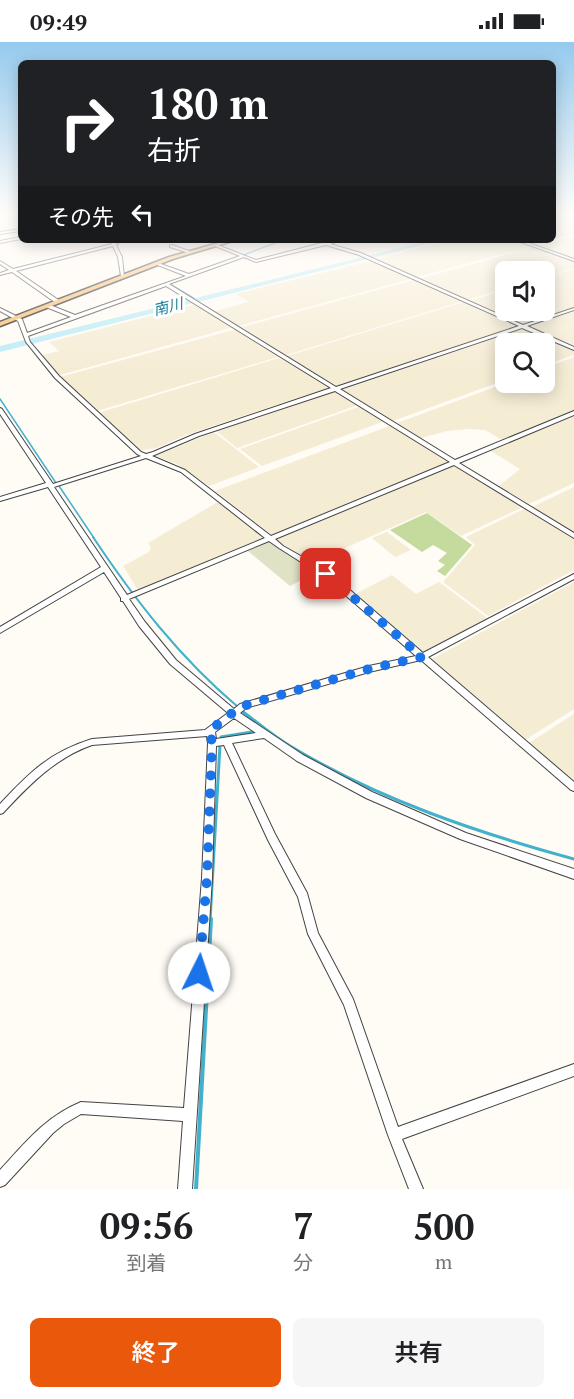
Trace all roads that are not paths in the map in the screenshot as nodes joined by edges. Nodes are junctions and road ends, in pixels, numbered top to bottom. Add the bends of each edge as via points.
1 (5, 266) edge
2 (31, 266) edge
3 (121, 266) edge
4 (150, 266) edge
5 (162, 266) edge
6 (218, 266) edge
7 (386, 266) edge
8 (12, 271) junction
9 (0, 274) edge
10 (123, 276) junction
11 (189, 276) junction
12 (166, 284) junction
13 (58, 302) junction
14 (48, 306) junction
15 (0, 309) edge
16 (574, 309) edge
17 (75, 317) junction
18 (18, 318) junction
19 (0, 324) edge
20 (523, 326) junction
21 (25, 336) junction
22 (574, 349) edge
23 (336, 388) junction
24 (0, 410) edge
25 (574, 413) edge
26 (144, 455) junction
27 (455, 462) junction
28 (51, 485) junction
29 (0, 499) edge
30 (574, 536) edge
31 (270, 539) junction
32 (105, 568) junction
33 (574, 576) edge
34 (129, 597) junction
35 (0, 630) edge
36 (422, 657) junction
37 (237, 709) junction
38 (263, 735) junction
39 (211, 737) junction
40 (227, 741) junction
41 (574, 787) edge
42 (0, 810) edge
43 (574, 874) edge
44 (574, 1070) edge
45 (189, 1115) junction
46 (394, 1135) junction
47 (0, 1180) edge
48 (185, 1189) edge
49 (416, 1189) edge

1 - 8 street
2 - 8 street
3 - 10 street
4 - 10 main road
5 - 11 street
6 - 11 street
7 - 20 street
8 - 9 street
8 - 13 street
10 - 13 main road
11 - 12 street
12 - 17 street
12 - 23 street
13 - 14 main road
14 - 17 street
14 - 18 main road
15 - 18 street
16 - 20 street
17 - 21 street
18 - 19 main road
18 - 21 street
20 - 22 street
20 - 23 street
21 - 26 street via 57,377
23 - 26 street
23 - 27 street
24 - 28 street
25 - 27 street
26 - 28 street
26 - 31 street via 183,471
27 - 30 street
27 - 31 street
28 - 29 street
28 - 32 street
31 - 34 street
31 - 36 street via 326,574
32 - 34 street
32 - 35 street
33 - 36 street
34 - 37 street via 173,662
36 - 37 street
36 - 41 street
37 - 38 street
37 - 39 street
38 - 40 street
38 - 43 street via 369,795 436,825
39 - 40 street
39 - 42 street via 74,746 36,772
39 - 45 street via 207,878
40 - 46 street via 303,896 314,934 349,1003
44 - 46 street
45 - 47 street via 74,1110 60,1118
45 - 48 street
46 - 49 street

